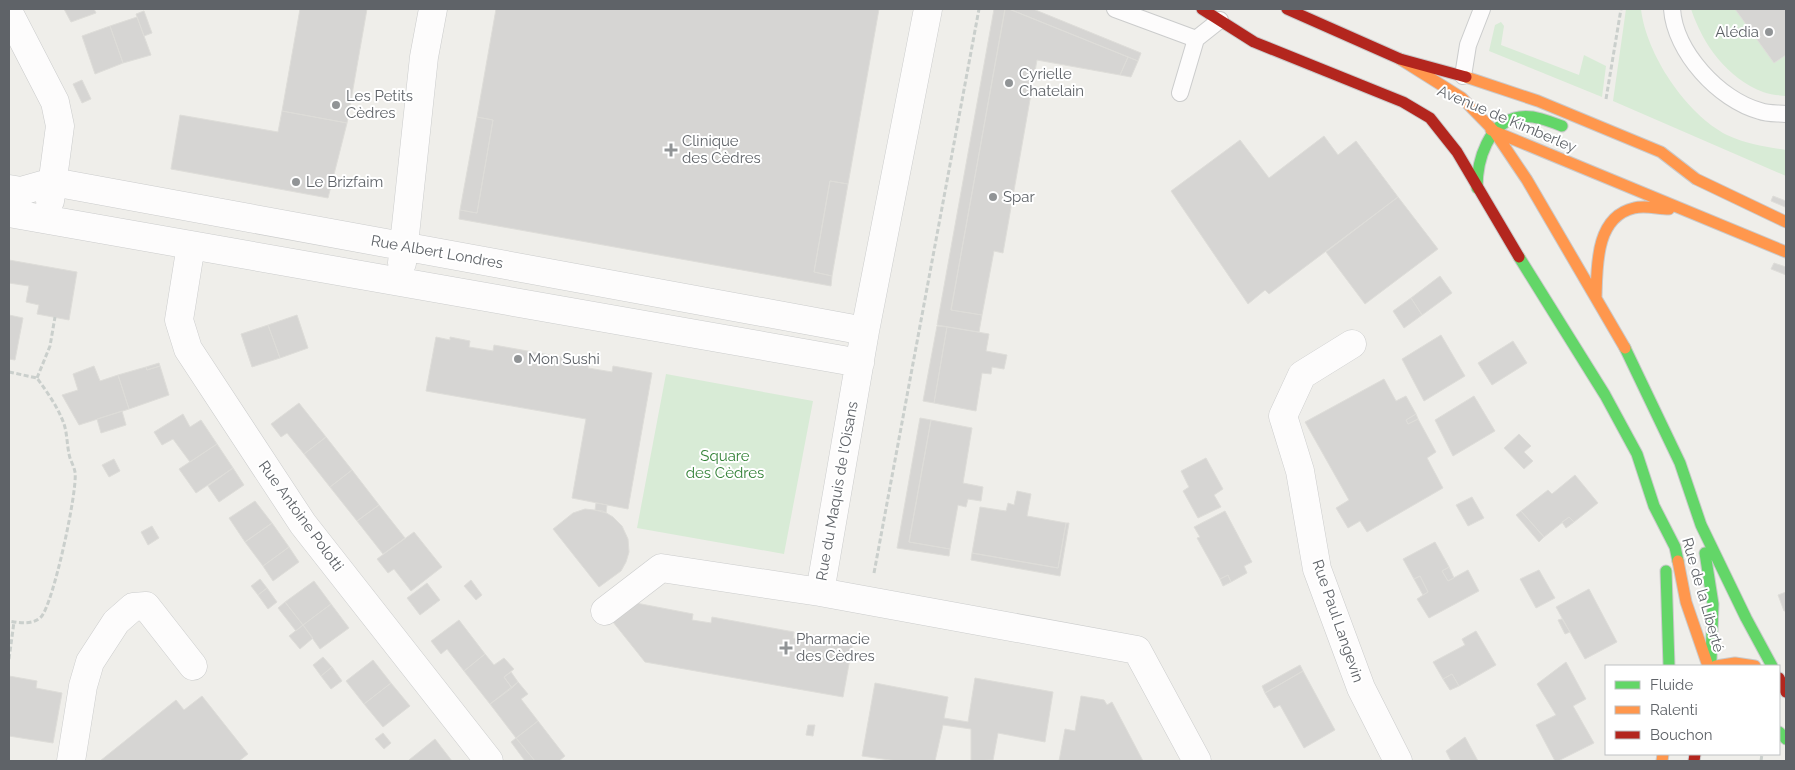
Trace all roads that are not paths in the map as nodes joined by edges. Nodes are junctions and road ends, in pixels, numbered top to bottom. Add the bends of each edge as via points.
1 (433, 9) edge
2 (928, 9) edge
3 (1116, 9) edge
4 (1202, 9) edge
5 (1287, 9) edge
6 (1482, 9) edge
7 (1672, 9) edge
8 (9, 13) edge
9 (1224, 15) edge
10 (1196, 39) junction
11 (1400, 60) junction
12 (1463, 76) junction
13 (1378, 80) dead end
14 (1180, 93) dead end
15 (1413, 95) dead end
16 (1786, 114) edge
17 (1467, 119) dead end
18 (1494, 131) junction
19 (1575, 131) dead end
20 (1659, 164) dead end
21 (1696, 179) junction
22 (53, 182) junction
23 (1477, 188) junction
24 (9, 189) edge
25 (1684, 210) junction
26 (9, 213) edge
27 (46, 220) junction
28 (1786, 222) edge
29 (191, 245) junction
30 (405, 247) junction
31 (1786, 252) edge
32 (399, 282) junction
33 (1596, 300) junction
34 (866, 331) junction
35 (1352, 344) dead end
36 (860, 363) junction
37 (1654, 506) junction
38 (1701, 525) junction
39 (820, 592) junction
40 (605, 611) dead end
41 (1669, 665) edge
42 (1709, 665) edge
43 (1709, 665) edge
44 (1719, 665) edge
45 (1750, 665) edge
46 (1771, 665) edge
47 (192, 666) dead end
48 (1780, 680) edge
49 (1786, 692) edge
50 (71, 761) edge
51 (489, 761) edge
52 (1197, 761) edge
53 (1398, 761) edge

1 - 30 street via 424,57
2 - 34 street, Rue du Maquis de l'Oisans
3 - 10 lane
4 - 9 street
5 - 11 street, Avenue de Kimberley
6 - 12 lane via 1468,45
7 - 16 lane via 1683,43 1699,71 1729,98 1760,111
8 - 22 street via 55,102 60,126
9 - 10 lane
9 - 23 street via 1254,42 1404,102 1430,118 1457,152
10 - 14 lane
11 - 12 street, Avenue de Kimberley
11 - 18 street via 1462,98
12 - 21 street, Avenue de Kimberley via 1538,101 1661,152
13 - 15 street, Avenue de Kimberley
17 - 18 street, Avenue de Kimberley
18 - 19 street via 1519,116 1537,118
18 - 23 street via 1478,167
18 - 25 street, Avenue de Kimberley
18 - 33 street via 1527,180
20 - 21 street
21 - 28 street, Avenue de Kimberley
22 - 24 street, Rue Albert Londres via 21,191
22 - 27 street
22 - 30 street, Rue Albert Londres
23 - 37 street via 1605,394 1637,454
25 - 31 street, Avenue de Kimberley
25 - 33 street via 1634,208 1617,214 1607,227 1597,257
26 - 27 street
27 - 29 street
29 - 32 street
29 - 51 street, Rue Antoine Polotti via 179,320 188,349 303,524
30 - 32 street
30 - 34 street, Rue Albert Londres
32 - 36 street
33 - 38 street via 1618,335 1672,444
34 - 36 street, Rue du Maquis de l'Oisans
35 - 53 street, Rue Paul Langevin via 1302,375 1283,416 1300,471 1317,569 1361,688
36 - 39 street, Rue du Maquis de l'Oisans
37 - 41 street via 1664,555
37 - 42 street, Rue de la Liberté via 1675,547 1686,602
38 - 43 street via 1713,604
38 - 46 street, Rue de la Liberté
39 - 40 street via 662,568
39 - 52 street, Rue du Maquis de l'Oisans via 1137,650
44 - 45 street, Rue de la Liberté
47 - 50 street via 146,606 133,607 116,622 90,662
48 - 49 street

